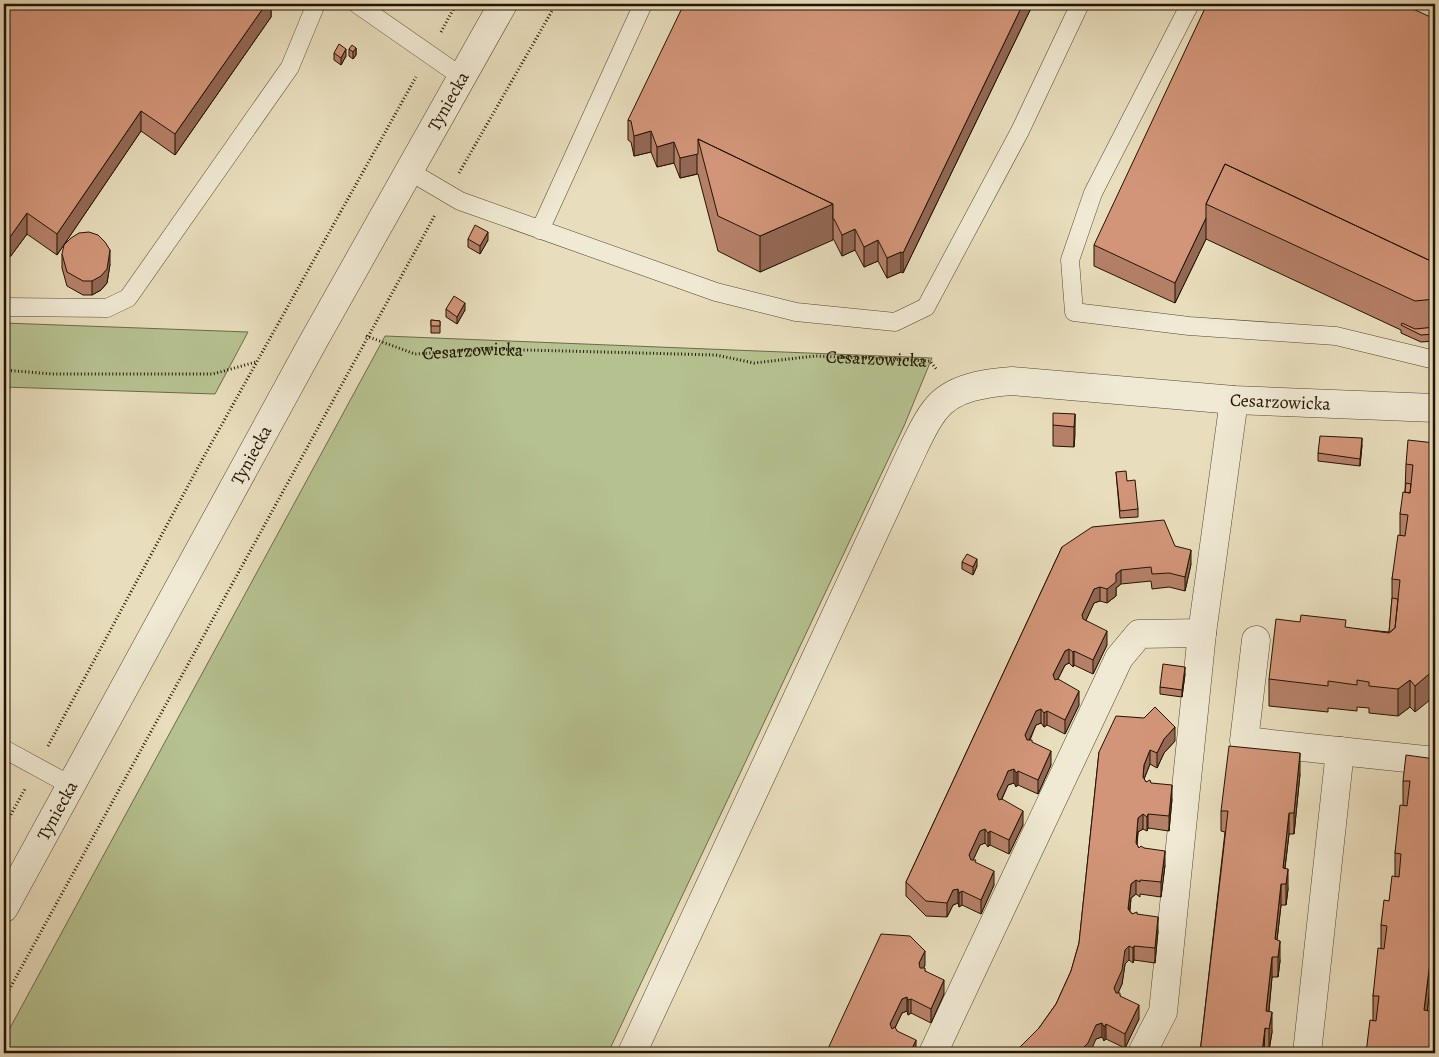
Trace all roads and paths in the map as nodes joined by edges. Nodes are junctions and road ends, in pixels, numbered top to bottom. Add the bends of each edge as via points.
1 (316, 4) edge
2 (358, 4) edge
3 (456, 4) edge
4 (503, 4) edge
5 (556, 4) edge
6 (643, 4) edge
7 (1080, 4) edge
8 (1190, 4) edge
9 (443, 28) dead end
10 (462, 77) junction
11 (412, 84) dead end
12 (409, 171) junction
13 (447, 194) junction
14 (540, 230) junction
15 (4, 307) edge
16 (366, 336) junction
17 (1435, 360) edge
18 (257, 361) junction
19 (4, 370) edge
20 (956, 392) junction
21 (1234, 400) junction
22 (1435, 408) edge
23 (1202, 633) junction
24 (1256, 640) dead end
25 (4, 749) edge
26 (1340, 751) junction
27 (1435, 761) edge
28 (37, 766) junction
29 (70, 785) junction
30 (4, 827) edge
31 (4, 908) edge
32 (4, 999) edge
33 (632, 1053) edge
34 (932, 1053) edge
35 (1142, 1053) edge
36 (1307, 1053) edge

1 - 15 lane via 290,67 128,298 107,308
2 - 10 lane
3 - 9 path
4 - 10 street, Tyniecka
5 - 13 path
6 - 14 lane
7 - 14 lane via 1020,131 926,307 895,322 796,312 716,292
8 - 17 lane via 1093,193 1070,260 1074,312 1189,326 1336,336
10 - 12 street, Tyniecka
11 - 18 path
12 - 13 lane
12 - 29 street, Tyniecka
13 - 14 lane
13 - 16 path
16 - 20 path, Cesarzowicka via 415,354 488,350 707,355 754,363 815,356 930,362
16 - 32 path
18 - 19 path via 213,374 52,374
18 - 28 path
20 - 21 street, Cesarzowicka via 987,383 1012,381
20 - 33 street via 935,408 914,447
21 - 22 street, Cesarzowicka
21 - 23 street
23 - 34 street via 1139,634 1119,658
23 - 35 street via 1163,1012
24 - 26 street via 1244,741
25 - 28 lane
26 - 27 street
26 - 36 street
28 - 29 lane
28 - 30 path
29 - 31 street, Tyniecka

